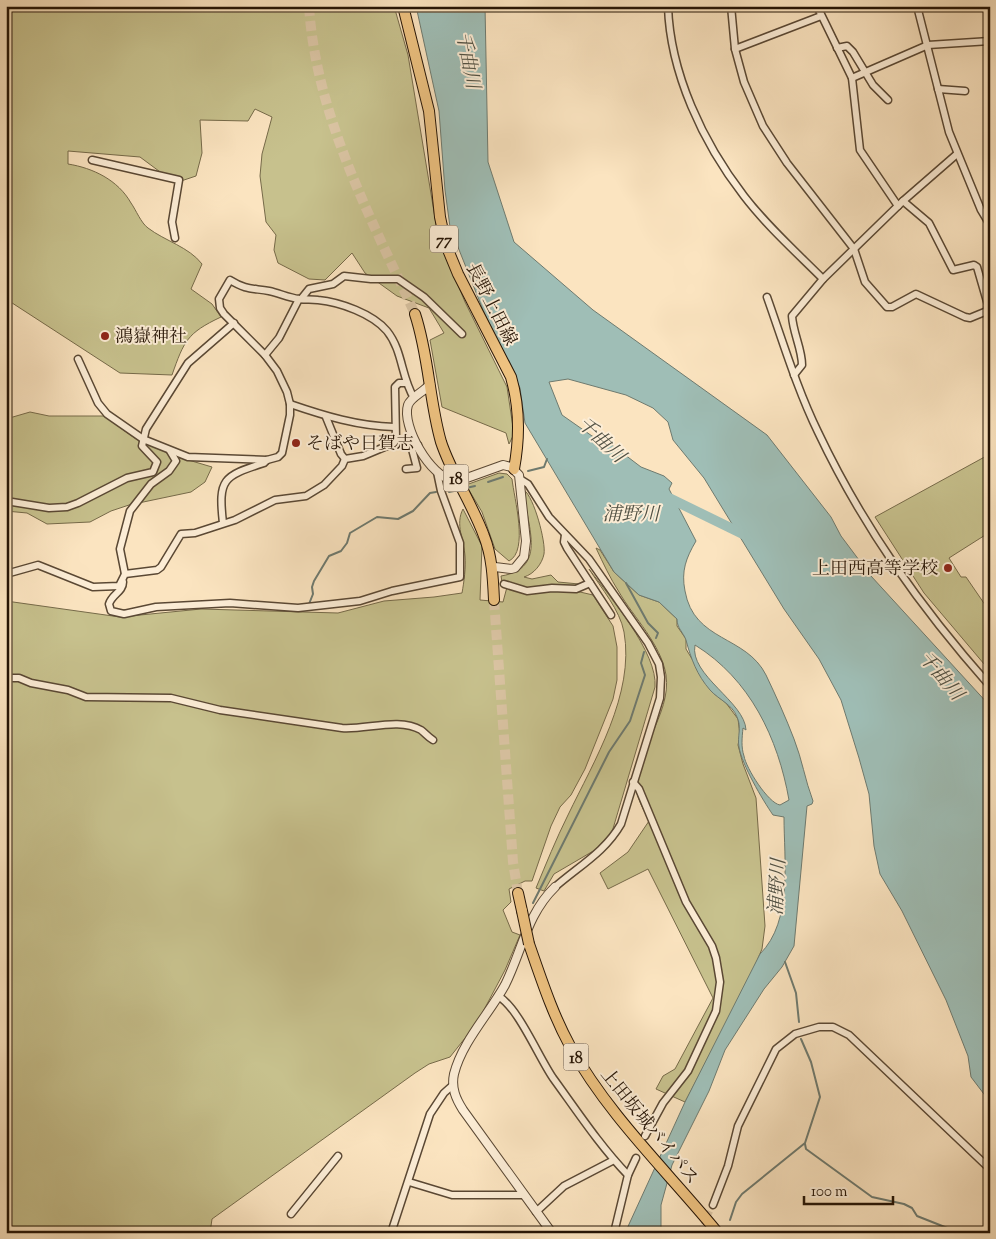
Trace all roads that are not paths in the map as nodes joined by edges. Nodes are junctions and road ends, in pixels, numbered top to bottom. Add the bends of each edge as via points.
1 (403, 6) edge
2 (668, 6) edge
3 (731, 6) edge
4 (817, 6) edge
5 (917, 6) edge
6 (821, 16) junction
7 (990, 41) edge
8 (928, 45) junction
9 (837, 48) junction
10 (735, 49) junction
11 (866, 72) junction
12 (852, 78) junction
13 (938, 89) junction
14 (965, 91) dead end
15 (888, 100) dead end
16 (957, 154) junction
17 (92, 160) dead end
18 (901, 203) junction
19 (990, 225) edge
20 (175, 238) dead end
21 (854, 249) junction
22 (823, 279) junction
23 (767, 297) dead end
24 (300, 299) junction
25 (989, 312) edge
26 (415, 314) tunnel mouth
27 (234, 323) junction
28 (462, 334) dead end
29 (265, 355) junction
30 (78, 358) dead end
31 (794, 375) junction
32 (406, 382) junction
33 (430, 384) junction
34 (414, 398) junction
35 (432, 402) junction
36 (290, 404) junction
37 (326, 417) junction
38 (394, 426) junction
39 (143, 439) junction
40 (418, 445) junction
41 (169, 450) junction
42 (345, 459) junction
43 (267, 460) junction
44 (406, 469) dead end
45 (514, 469) junction
46 (438, 472) junction
47 (464, 479) dead end
48 (520, 479) junction
49 (453, 480) dead end
50 (6, 501) edge
51 (223, 523) junction
52 (565, 535) junction
53 (492, 565) junction
54 (506, 569) junction
55 (6, 574) edge
56 (124, 577) junction
57 (493, 581) junction
58 (590, 583) junction
59 (504, 584) dead end
60 (494, 600) tunnel mouth
61 (610, 615) dead end
62 (6, 678) edge
63 (990, 686) edge
64 (433, 740) dead end
65 (633, 782) junction
66 (555, 887) joint
67 (518, 893) tunnel mouth
68 (498, 996) junction
69 (453, 1085) junction
70 (645, 1136) dead end
71 (338, 1156) dead end
72 (636, 1158) dead end
73 (614, 1160) junction
74 (990, 1169) edge
75 (628, 1175) junction
76 (409, 1182) junction
77 (523, 1195) junction
78 (713, 1206) tunnel mouth
79 (536, 1212) junction
80 (291, 1214) dead end
81 (391, 1233) edge
82 (552, 1233) edge
83 (614, 1233) edge
84 (718, 1233) edge

1 - 45 main road, 長野上田線 / 77 via 429,112 446,245 514,389 519,432
2 - 22 street via 676,61 687,94 711,144 744,196
3 - 10 street
4 - 6 street
5 - 8 street
6 - 9 street
6 - 10 street
7 - 8 street
8 - 11 street
8 - 13 street
9 - 11 street via 847,46
9 - 12 street
10 - 21 street via 744,82 764,126 787,163
11 - 12 street
11 - 15 street via 873,85
12 - 18 street via 860,150
13 - 14 street
13 - 16 street
16 - 18 street
16 - 19 street
17 - 20 street via 179,180 172,222
18 - 21 street
18 - 25 street via 929,223 952,270 977,267
21 - 22 street
21 - 25 street via 865,282 887,307 916,294 965,317
22 - 31 street via 792,316 793,331 802,358 802,365
23 - 31 street
24 - 27 street via 244,289 230,280 219,299 224,314
24 - 28 street via 309,289 333,284 347,275 371,279 396,278 424,297
24 - 29 street via 279,338
24 - 32 street via 349,307 382,325 402,360
26 - 33 main road, 18 via 426,353
27 - 29 street
27 - 39 street via 188,364
29 - 36 street via 277,371
30 - 39 street via 98,404
31 - 63 street via 818,433 885,554 930,617
32 - 34 street
32 - 38 street via 395,387
33 - 34 street
33 - 35 main road, 18
34 - 35 street via 423,396
34 - 40 street via 408,407 407,425
35 - 53 main road, 18 via 449,463 484,535
36 - 37 street
36 - 43 street via 282,453
37 - 38 street via 366,426
37 - 42 street
38 - 42 street via 394,443 363,456
39 - 41 street
39 - 50 street via 142,446 157,462 153,472 127,478 67,507 49,508
40 - 44 street via 412,449 417,468
40 - 46 street
41 - 43 street via 188,457
41 - 56 street via 176,461 174,466 151,484 130,511 120,549
42 - 51 street via 334,476 306,496 275,500
43 - 51 street via 240,470 227,479 220,498
45 - 47 street via 498,466
45 - 48 street
46 - 49 street
46 - 56 street via 441,491 460,543 460,577 360,601 298,608 230,603 156,607 124,614 109,608 110,599 122,588
48 - 52 street via 528,484
48 - 54 street via 526,551 515,568
51 - 56 street via 179,535 161,567
52 - 58 street via 567,548
52 - 65 street via 589,560 659,664 660,698
53 - 54 street
53 - 57 main road, 18
54 - 57 street
55 - 56 street via 38,564 93,587 118,586
57 - 60 main road, 18
58 - 59 street via 576,589 527,591
58 - 61 street
62 - 64 street via 68,690 86,698 171,698 220,710 348,728 390,724 420,729
65 - 66 street via 625,814 614,837
65 - 70 street via 639,789 686,902 712,946 720,982 716,1011 688,1071 663,1104
66 - 68 street via 525,932
67 - 84 main road, 上田坂城バイパス / 18, bridge via 529,944 547,996 570,1045 605,1100
68 - 69 street via 462,1054
68 - 73 street via 512,1006 553,1078
69 - 76 street via 444,1092 430,1114
69 - 77 street via 456,1099
71 - 80 street
72 - 75 street
73 - 75 street
73 - 79 street via 564,1186
74 - 78 street via 849,1036 833,1026 819,1027 786,1039 771,1056 736,1131 733,1151
75 - 83 street
76 - 77 street via 452,1195
76 - 81 street
77 - 79 street
79 - 82 street

